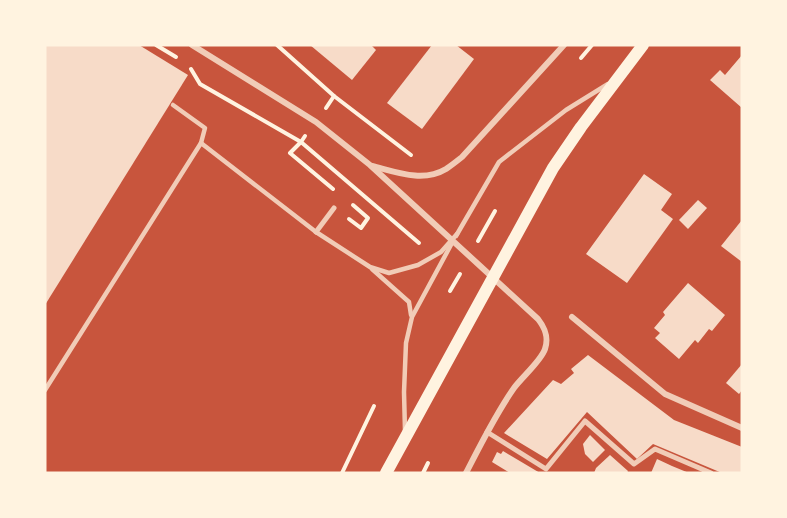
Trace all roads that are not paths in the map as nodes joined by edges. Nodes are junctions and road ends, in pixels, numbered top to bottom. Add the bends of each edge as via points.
1 (192, 45) edge
2 (564, 45) edge
3 (643, 45) edge
4 (618, 77) junction
5 (173, 105) dead end
6 (201, 143) junction
7 (370, 165) junction
8 (334, 208) dead end
9 (316, 232) junction
10 (457, 234) junction
11 (370, 267) junction
12 (572, 316) dead end
13 (411, 317) junction
14 (45, 390) edge
15 (742, 428) edge
16 (487, 432) junction
17 (406, 437) junction
18 (386, 473) edge
19 (466, 473) edge
20 (711, 473) edge

1 - 7 street via 316,122
2 - 7 street via 462,157 444,170 411,176
3 - 4 main road
4 - 10 lane via 566,110 499,162
4 - 17 main road via 553,168
5 - 6 lane via 205,128
6 - 9 lane
6 - 14 lane
7 - 16 street via 544,327 545,350 515,386
8 - 9 street
9 - 11 lane
10 - 11 lane via 441,252 418,265 389,273
10 - 13 lane
11 - 13 lane via 409,302
12 - 15 street via 665,394
13 - 17 lane via 406,343
16 - 19 street
16 - 20 street via 546,469 585,421 634,464 655,449
17 - 18 main road

